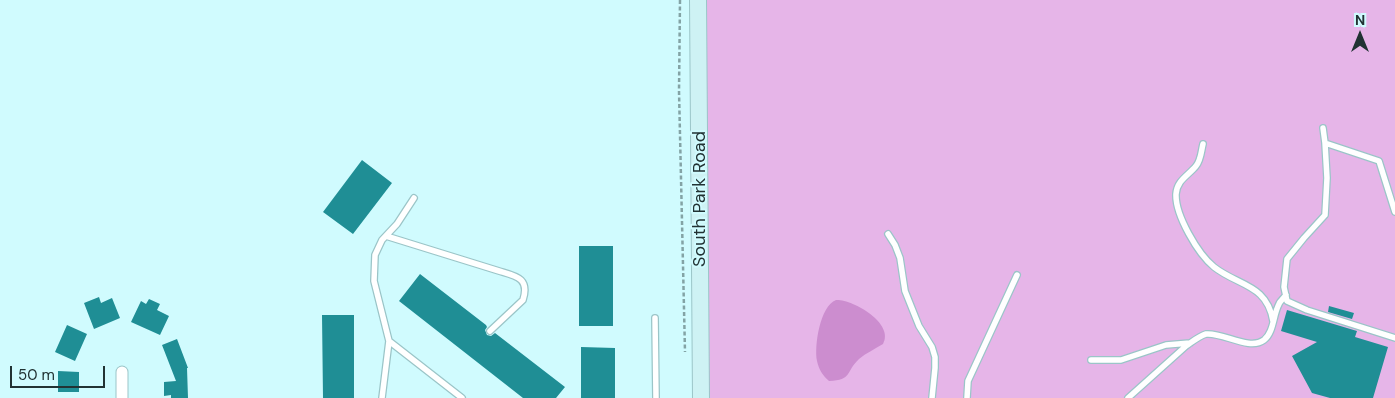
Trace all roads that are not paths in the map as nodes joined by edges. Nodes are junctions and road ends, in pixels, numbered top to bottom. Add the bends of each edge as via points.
1 (698, 0) edge
2 (1323, 128) dead end
3 (1325, 143) junction
4 (1203, 144) dead end
5 (414, 198) dead end
6 (1395, 212) edge
7 (888, 234) dead end
8 (386, 236) junction
9 (1017, 275) dead end
10 (1286, 295) junction
11 (655, 318) dead end
12 (1273, 321) junction
13 (490, 331) dead end
14 (1395, 338) edge
15 (389, 341) junction
16 (1190, 343) junction
17 (1091, 360) dead end
18 (122, 372) dead end
19 (122, 398) edge
20 (382, 398) edge
21 (462, 398) edge
22 (656, 398) edge
23 (701, 398) edge
24 (932, 398) edge
25 (968, 398) edge
26 (1128, 398) edge

1 - 23 street, South Park Road
2 - 3 lane
3 - 6 lane via 1379,161
3 - 10 lane via 1324,215 1287,259
4 - 12 lane via 1201,157 1176,193 1180,214 1203,256 1215,267 1259,293 1272,312
5 - 8 lane
7 - 24 lane via 900,258 908,299 935,358
8 - 13 lane via 522,280 525,287 523,300
8 - 15 lane via 375,255 374,281
9 - 25 lane via 968,381
10 - 12 lane via 1279,303
10 - 14 lane via 1287,301 1307,310
11 - 22 lane
12 - 16 lane via 1264,340 1257,343 1242,343 1216,334 1205,334
15 - 20 lane
15 - 21 lane
16 - 17 lane via 1166,345 1121,360
16 - 26 lane
18 - 19 street

